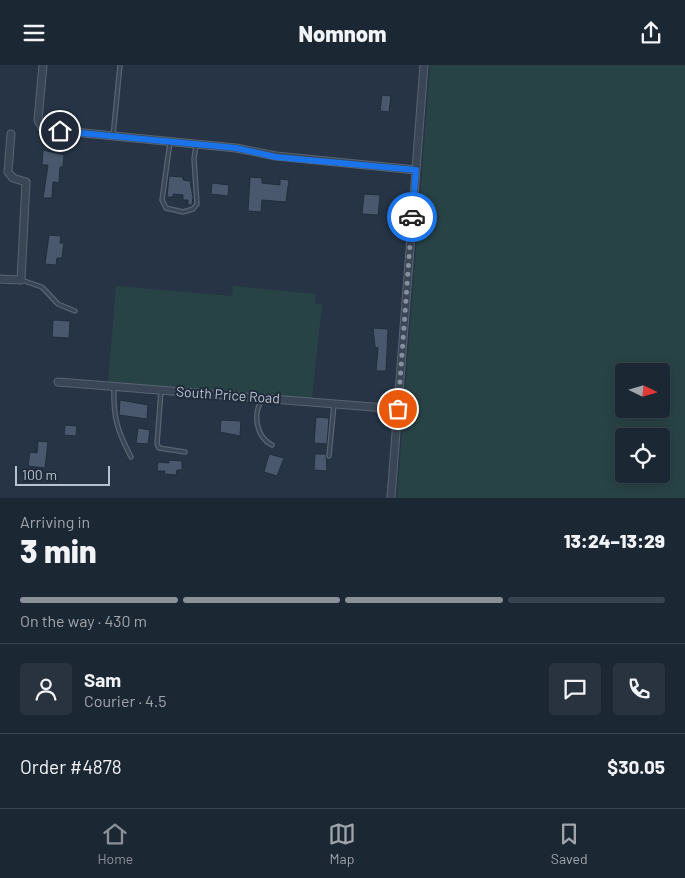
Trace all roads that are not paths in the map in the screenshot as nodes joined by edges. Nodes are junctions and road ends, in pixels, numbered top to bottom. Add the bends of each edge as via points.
1 (43, 65) edge
2 (120, 65) edge
3 (424, 65) edge
4 (11, 134) dead end
5 (114, 136) junction
6 (170, 141) junction
7 (197, 144) junction
8 (411, 170) junction
9 (0, 279) edge
10 (21, 280) junction
11 (75, 311) dead end
12 (58, 382) dead end
13 (114, 387) junction
14 (161, 390) junction
15 (264, 398) junction
16 (334, 404) junction
17 (398, 409) junction
18 (272, 445) dead end
19 (185, 452) dead end
20 (329, 456) dead end
21 (131, 457) dead end
22 (391, 498) edge

1 - 5 street via 38,120 43,129
2 - 5 lane
3 - 8 street
4 - 10 street via 8,173 13,178 26,181
5 - 6 street
6 - 7 street
6 - 7 lane via 162,200 166,208 173,211 193,209 197,203 194,159
7 - 8 street via 244,149 276,157
8 - 17 street
9 - 10 street
10 - 11 lane via 42,287 58,304
12 - 13 street, South Price Road
13 - 14 street, South Price Road
13 - 21 lane via 113,410 117,430
14 - 15 street, South Price Road
14 - 19 lane via 156,444 159,448
15 - 16 street, South Price Road
15 - 18 lane via 259,408 259,435
16 - 17 street, South Price Road
16 - 20 lane
17 - 22 street

